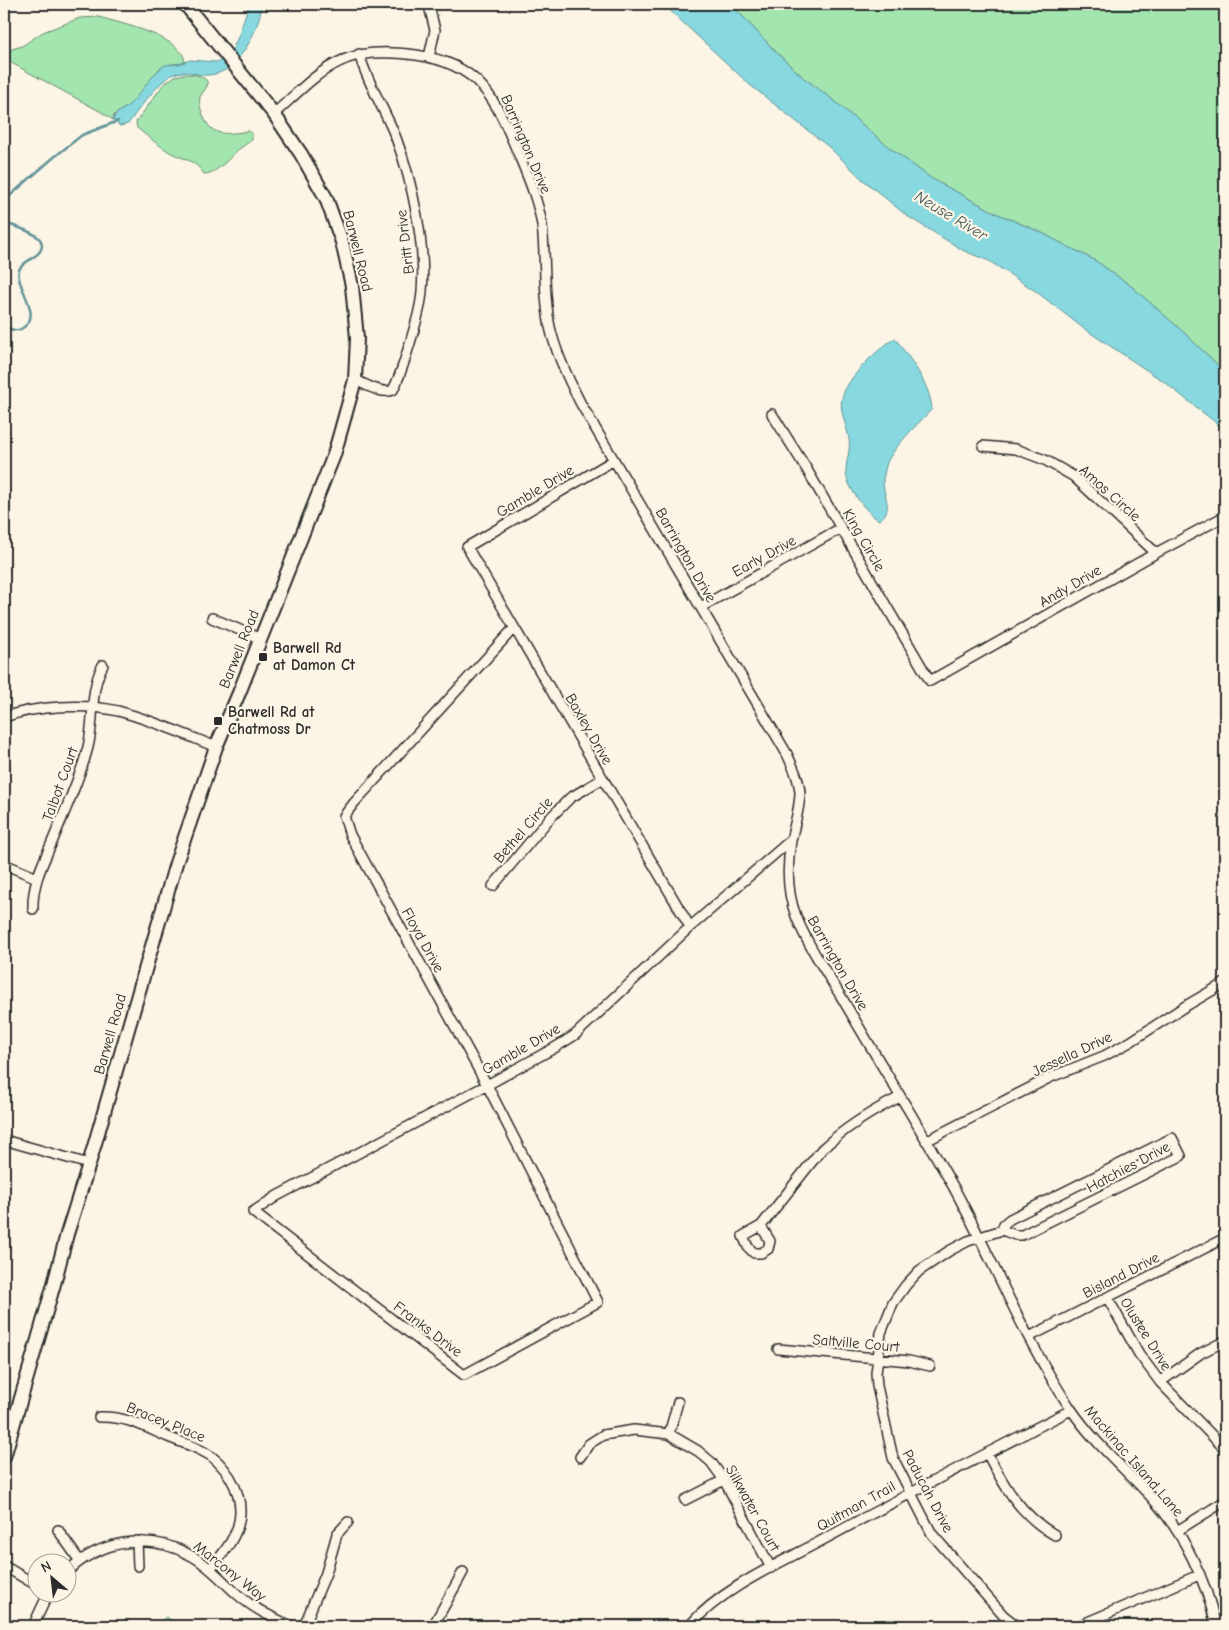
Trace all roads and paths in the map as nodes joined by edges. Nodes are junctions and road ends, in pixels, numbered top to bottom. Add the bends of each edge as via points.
1 (185, 4) edge
2 (424, 4) edge
3 (359, 54) junction
4 (429, 57) junction
5 (274, 114) junction
6 (354, 380) junction
7 (772, 414) dead end
8 (983, 446) dead end
9 (614, 460) junction
10 (1225, 516) edge
11 (841, 528) junction
12 (470, 545) joint
13 (1156, 553) junction
14 (700, 607) junction
15 (212, 618) dead end
16 (514, 628) junction
17 (261, 639) junction
18 (103, 665) dead end
19 (930, 681) joint
20 (93, 708) junction
21 (4, 717) edge
22 (216, 747) junction
23 (602, 779) junction
24 (791, 840) junction
25 (4, 864) edge
26 (37, 878) junction
27 (493, 886) dead end
28 (33, 909) dead end
29 (690, 927) junction
30 (1225, 983) edge
31 (487, 1085) junction
32 (900, 1097) junction
33 (4, 1140) edge
34 (926, 1142) junction
35 (89, 1164) junction
36 (252, 1212) joint
37 (761, 1226) junction
38 (1002, 1230) junction
39 (980, 1238) junction
40 (1225, 1238) edge
41 (1107, 1297) junction
42 (598, 1302) joint
43 (1029, 1337) junction
44 (1225, 1341) edge
45 (778, 1349) dead end
46 (878, 1359) junction
47 (930, 1366) dead end
48 (1160, 1382) junction
49 (678, 1402) dead end
50 (1071, 1410) junction
51 (99, 1418) dead end
52 (9, 1421) edge
53 (670, 1434) junction
54 (1225, 1449) edge
55 (987, 1453) junction
56 (4, 1457) edge
57 (580, 1457) dead end
58 (724, 1480) junction
59 (910, 1492) junction
60 (685, 1500) dead end
61 (1225, 1501) edge
62 (348, 1522) dead end
63 (58, 1530) dead end
64 (1177, 1531) junction
65 (1055, 1535) dead end
66 (137, 1541) junction
67 (79, 1560) joint
68 (4, 1566) edge
69 (138, 1566) dead end
70 (771, 1568) junction
71 (210, 1570) junction
72 (463, 1572) dead end
73 (1199, 1575) junction
74 (28, 1580) edge
75 (45, 1602) edge
76 (33, 1626) edge
77 (292, 1626) edge
78 (304, 1626) edge
79 (432, 1626) edge
80 (689, 1626) edge
81 (1017, 1626) edge
82 (1078, 1626) edge
83 (1216, 1626) edge

1 - 5 street, Barwell Road
2 - 4 street via 429,6 435,30
3 - 4 street, Barrington Drive via 391,52
3 - 5 street, Barrington Drive via 323,70
3 - 6 street, Britt Drive via 403,159 412,191 423,281 421,305 403,368 393,390 386,392
4 - 9 street, Barrington Drive via 471,75 487,91 502,116 539,211 547,310 555,346 571,384
5 - 6 street, Barwell Road via 313,173 342,242 356,320
6 - 17 street, Barwell Road via 334,455
7 - 11 street, King Circle
8 - 13 street, Amos Circle via 1016,449 1073,476
9 - 12 street, Gamble Drive
9 - 14 street, Barrington Drive
10 - 13 street, Andy Drive
11 - 14 street, Early Drive
11 - 19 street, King Circle
12 - 16 street, Baxley Drive via 467,547
13 - 19 street, Andy Drive
14 - 24 street, Barrington Drive via 788,754 796,774 799,801
15 - 17 street
16 - 23 street, Baxley Drive
16 - 31 street, Floyd Drive via 344,816 350,835
17 - 22 street, Barwell Road
18 - 20 street, Talbot Court via 96,677
20 - 21 street via 32,709
20 - 22 street via 138,717
20 - 26 street, Talbot Court via 88,746 78,781
22 - 35 street, Barwell Road via 176,863
23 - 27 street, Bethel Circle via 570,798
23 - 29 street, Baxley Drive
24 - 29 street, Gamble Drive
24 - 32 street, Barrington Drive via 789,883 796,918
25 - 26 street
26 - 28 street, Talbot Court via 32,896
29 - 31 street, Gamble Drive via 574,1035
30 - 34 street, Jessella Drive via 1130,1042
31 - 36 street, Gamble Drive via 276,1196
31 - 42 street, Floyd Drive
32 - 34 street, Barrington Drive
32 - 37 street via 833,1139
33 - 35 street
34 - 39 street, Barrington Drive
35 - 52 street, Barwell Road
36 - 42 street, Franks Drive via 464,1375
37 - 37 street via 743,1236 754,1253 768,1249 770,1241
38 - 38 street, Hatchies Drive via 1015,1235 1027,1233 1181,1156 1172,1138 1010,1219
38 - 39 street, Hatchies Drive
39 - 43 street, Mackinac Island Lane
39 - 46 street, Paducah Drive via 936,1259 906,1285 885,1320
40 - 41 street, Bisland Drive
41 - 43 street, Bisland Drive
41 - 48 street, Olustee Drive via 1139,1354
43 - 50 street, Mackinac Island Lane
44 - 48 street via 1201,1353
45 - 46 street, Saltville Court
46 - 47 street, Saltville Court
46 - 59 street, Paducah Drive via 877,1386 884,1421 893,1458
48 - 54 street, Olustee Drive
49 - 53 street
50 - 55 street, Quitman Trail
50 - 64 street, Mackinac Island Lane
51 - 71 street, Bracey Place via 128,1420 207,1453 224,1468 236,1492 240,1520 228,1548
52 - 56 street, Barwell Road
53 - 57 street, Silkwater Court via 634,1430 603,1436 589,1444
53 - 58 street, Silkwater Court via 711,1462
55 - 59 street, Quitman Trail
55 - 65 street via 1014,1500 1034,1522
58 - 60 street
58 - 70 street, Silkwater Court
59 - 70 street, Quitman Trail
59 - 81 street, Paducah Drive via 938,1542 1003,1615
61 - 64 street
62 - 78 street via 337,1534 326,1573
63 - 67 street
64 - 73 street, Mackinac Island Lane
66 - 67 street, Marcony Way via 105,1547
66 - 69 street
66 - 71 street, Marcony Way via 176,1548
68 - 74 street
70 - 80 street, Quitman Trail via 711,1604
71 - 77 street, Marcony Way via 266,1616
72 - 79 street
73 - 82 street
73 - 83 street, Mackinac Island Lane
75 - 76 street

